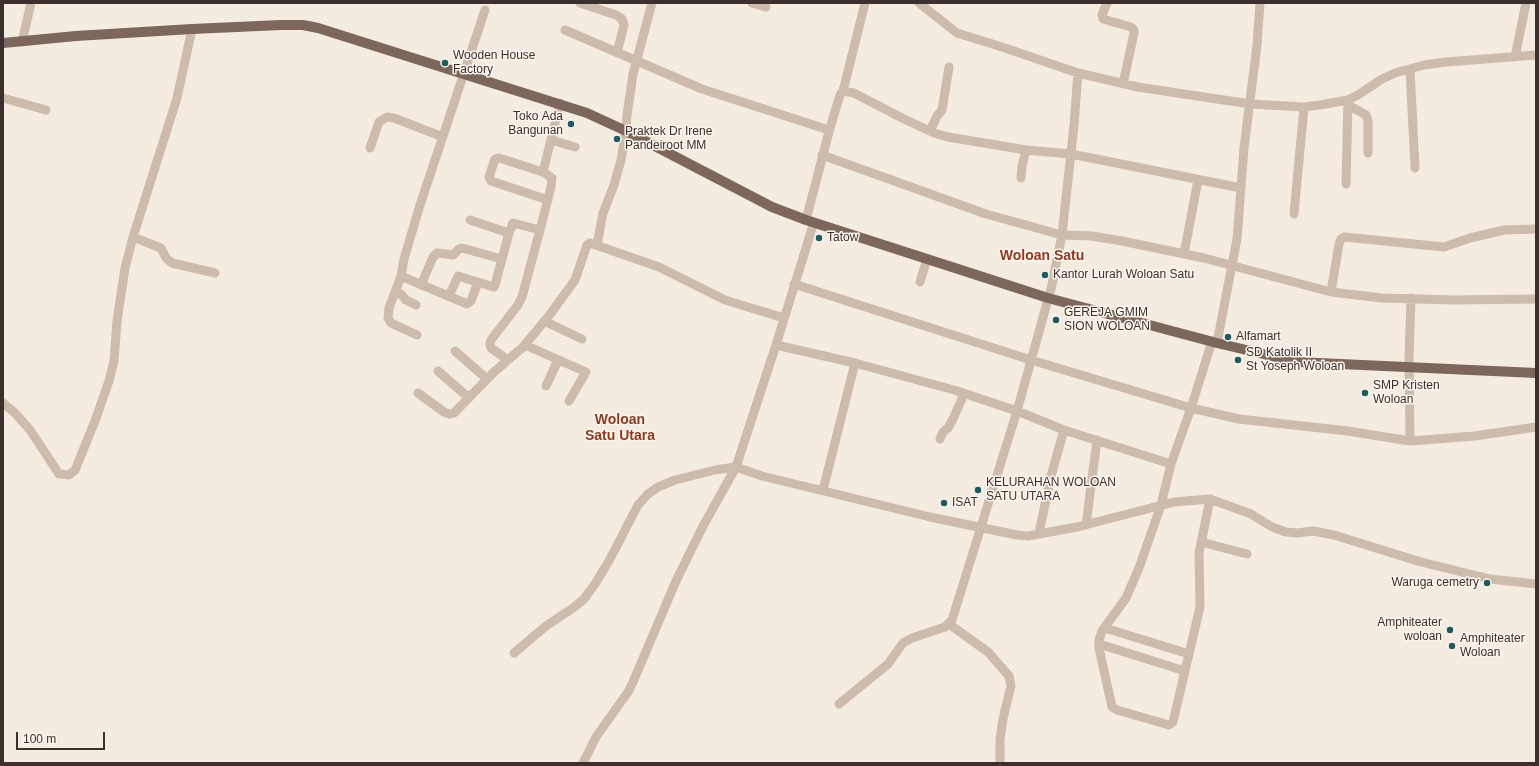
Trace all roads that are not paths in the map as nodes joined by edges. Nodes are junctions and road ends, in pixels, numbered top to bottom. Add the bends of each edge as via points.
1 (31, 3) edge
2 (580, 3) edge
3 (652, 3) edge
4 (752, 3) edge
5 (865, 3) edge
6 (919, 3) edge
7 (1107, 3) edge
8 (1260, 3) edge
9 (1526, 3) edge
10 (766, 7) dead end
11 (485, 10) dead end
12 (192, 29) junction
13 (565, 30) dead end
14 (22, 42) junction
15 (3, 43) edge
16 (617, 53) junction
17 (1536, 55) edge
18 (1515, 57) junction
19 (636, 62) junction
20 (949, 67) dead end
21 (1410, 69) junction
22 (1078, 73) junction
23 (463, 75) junction
24 (1123, 84) junction
25 (844, 91) junction
26 (3, 98) edge
27 (1348, 102) junction
28 (560, 103) junction
29 (1250, 104) junction
30 (1304, 107) junction
31 (46, 110) dead end
32 (829, 130) junction
33 (626, 131) junction
34 (930, 131) junction
35 (442, 137) junction
36 (551, 140) junction
37 (575, 147) dead end
38 (370, 148) dead end
39 (1026, 150) junction
40 (1368, 153) dead end
41 (1071, 154) junction
42 (822, 155) junction
43 (1415, 168) dead end
44 (543, 172) junction
45 (1021, 178) dead end
46 (1198, 180) junction
47 (1346, 184) dead end
48 (1241, 188) junction
49 (548, 200) junction
50 (1294, 214) dead end
51 (470, 220) dead end
52 (810, 221) junction
53 (1536, 229) edge
54 (540, 230) junction
55 (509, 233) junction
56 (1062, 234) junction
57 (133, 237) junction
58 (597, 245) junction
59 (1184, 254) junction
60 (502, 259) junction
61 (927, 259) junction
62 (1233, 265) junction
63 (215, 273) dead end
64 (401, 276) junction
65 (478, 282) junction
66 (920, 282) dead end
67 (794, 284) junction
68 (422, 285) junction
69 (396, 291) junction
70 (1331, 292) junction
71 (449, 296) junction
72 (1048, 298) junction
73 (1411, 298) junction
74 (1536, 300) edge
75 (416, 305) dead end
76 (784, 318) junction
77 (544, 322) junction
78 (418, 335) dead end
79 (582, 339) dead end
80 (1214, 342) junction
81 (525, 345) junction
82 (776, 345) junction
83 (455, 350) dead end
84 (508, 360) junction
85 (558, 360) junction
86 (1031, 360) junction
87 (854, 362) junction
88 (1409, 368) junction
89 (438, 372) dead end
90 (1536, 372) edge
91 (487, 379) junction
92 (546, 386) dead end
93 (418, 393) dead end
94 (964, 394) junction
95 (469, 398) junction
96 (569, 401) dead end
97 (3, 403) edge
98 (1191, 408) junction
99 (1017, 412) junction
100 (1536, 427) edge
101 (1064, 430) junction
102 (940, 439) dead end
103 (1097, 440) junction
104 (1410, 441) junction
105 (1171, 464) junction
106 (736, 468) junction
107 (823, 490) junction
108 (1210, 499) junction
109 (1161, 505) junction
110 (1086, 525) junction
111 (981, 529) junction
112 (1039, 533) junction
113 (1201, 542) junction
114 (1247, 554) dead end
115 (1536, 584) edge
116 (949, 624) junction
117 (1105, 628) junction
118 (1099, 644) junction
119 (514, 653) dead end
120 (1189, 654) junction
121 (1185, 671) junction
122 (839, 704) dead end
123 (583, 763) edge
124 (1000, 763) edge

1 - 14 street
2 - 16 street via 622,19 624,25
3 - 19 street
4 - 10 street
5 - 25 street
6 - 22 street via 957,33
7 - 24 street via 1103,19 1134,30
8 - 29 street
9 - 18 street
11 - 23 street
12 - 14 main road
12 - 23 main road via 311,26
12 - 57 street via 177,98
13 - 16 street
14 - 15 main road
16 - 19 street
17 - 18 street
18 - 21 street via 1446,62
19 - 32 street via 702,89
19 - 33 street
20 - 34 street via 942,110
21 - 27 street via 1382,79
21 - 43 street
22 - 24 street
22 - 41 street
23 - 28 main road
23 - 35 street
24 - 29 street
25 - 32 street via 840,94
25 - 34 street via 854,93
26 - 31 street
27 - 30 street
27 - 40 street via 1366,115
27 - 47 street
28 - 33 main road
28 - 36 street
29 - 30 street
29 - 48 street
30 - 50 street
32 - 42 street
33 - 52 main road via 772,207
33 - 58 street via 614,185 600,224
34 - 39 street via 959,139
35 - 38 street via 387,117 379,122
35 - 64 street
36 - 37 street
36 - 44 street
39 - 41 street
39 - 45 street
41 - 46 street
41 - 56 street
42 - 52 street
42 - 56 street via 986,214
44 - 49 street via 552,178
44 - 49 street via 496,158 489,178 491,181
46 - 48 street
46 - 59 street
48 - 62 street
49 - 54 street
51 - 55 street
52 - 61 main road
52 - 67 street
53 - 70 street via 1504,230 1444,247 1344,237 1339,244
54 - 55 street via 515,223
54 - 84 street via 522,297 490,344 491,348
55 - 60 street
56 - 59 street via 1092,236
56 - 72 street
57 - 63 street via 160,248 172,263
57 - 97 street via 125,268 114,361 95,421 75,470 69,475 59,474 30,430
58 - 76 street via 659,267 725,300
58 - 77 street via 590,243 587,246 575,280
59 - 62 street
60 - 65 street via 494,287
60 - 68 street via 462,248 453,255 437,253
61 - 66 street
61 - 72 main road
62 - 70 street
62 - 80 street
64 - 68 street
64 - 69 street
65 - 71 street via 457,277
65 - 71 street via 469,304
67 - 76 street
67 - 86 street
68 - 71 street
69 - 75 street
69 - 78 street via 389,308 389,320
70 - 73 street via 1363,297
72 - 80 main road
72 - 86 street
73 - 74 street
73 - 88 street
76 - 82 street
77 - 79 street
77 - 81 street
80 - 88 main road via 1308,364
80 - 98 street
81 - 84 street
81 - 85 street
82 - 87 street
82 - 106 street
83 - 91 street
84 - 91 street
85 - 92 street
85 - 96 street via 586,372
86 - 98 street
86 - 99 street
87 - 94 street
87 - 107 street
88 - 90 main road
88 - 104 street
89 - 95 street
91 - 95 street
93 - 95 street via 450,414
94 - 99 street
94 - 102 street via 953,419
98 - 104 street via 1240,419 1334,429
98 - 105 street
99 - 101 street
99 - 111 street
100 - 104 street via 1475,436
101 - 103 street
101 - 112 street
103 - 105 street
103 - 110 street
105 - 109 street
106 - 107 street
106 - 119 street via 715,470 675,480 648,494 638,504 596,584 584,599
106 - 123 street via 703,526 628,692 596,737
107 - 111 street
108 - 109 street via 1185,500
108 - 113 street
108 - 115 street via 1251,514 1286,532 1312,531 1328,534 1420,562 1490,579
109 - 110 street
109 - 117 street via 1132,584
110 - 112 street
111 - 112 street via 1017,536
111 - 116 street
113 - 114 street
113 - 120 street via 1200,607
116 - 122 street via 903,643 888,664
116 - 124 street via 988,652 1009,676 1011,686 1003,719
117 - 118 street
117 - 120 street
118 - 121 street
118 - 121 street via 1112,707 1123,712 1171,725
120 - 121 street

